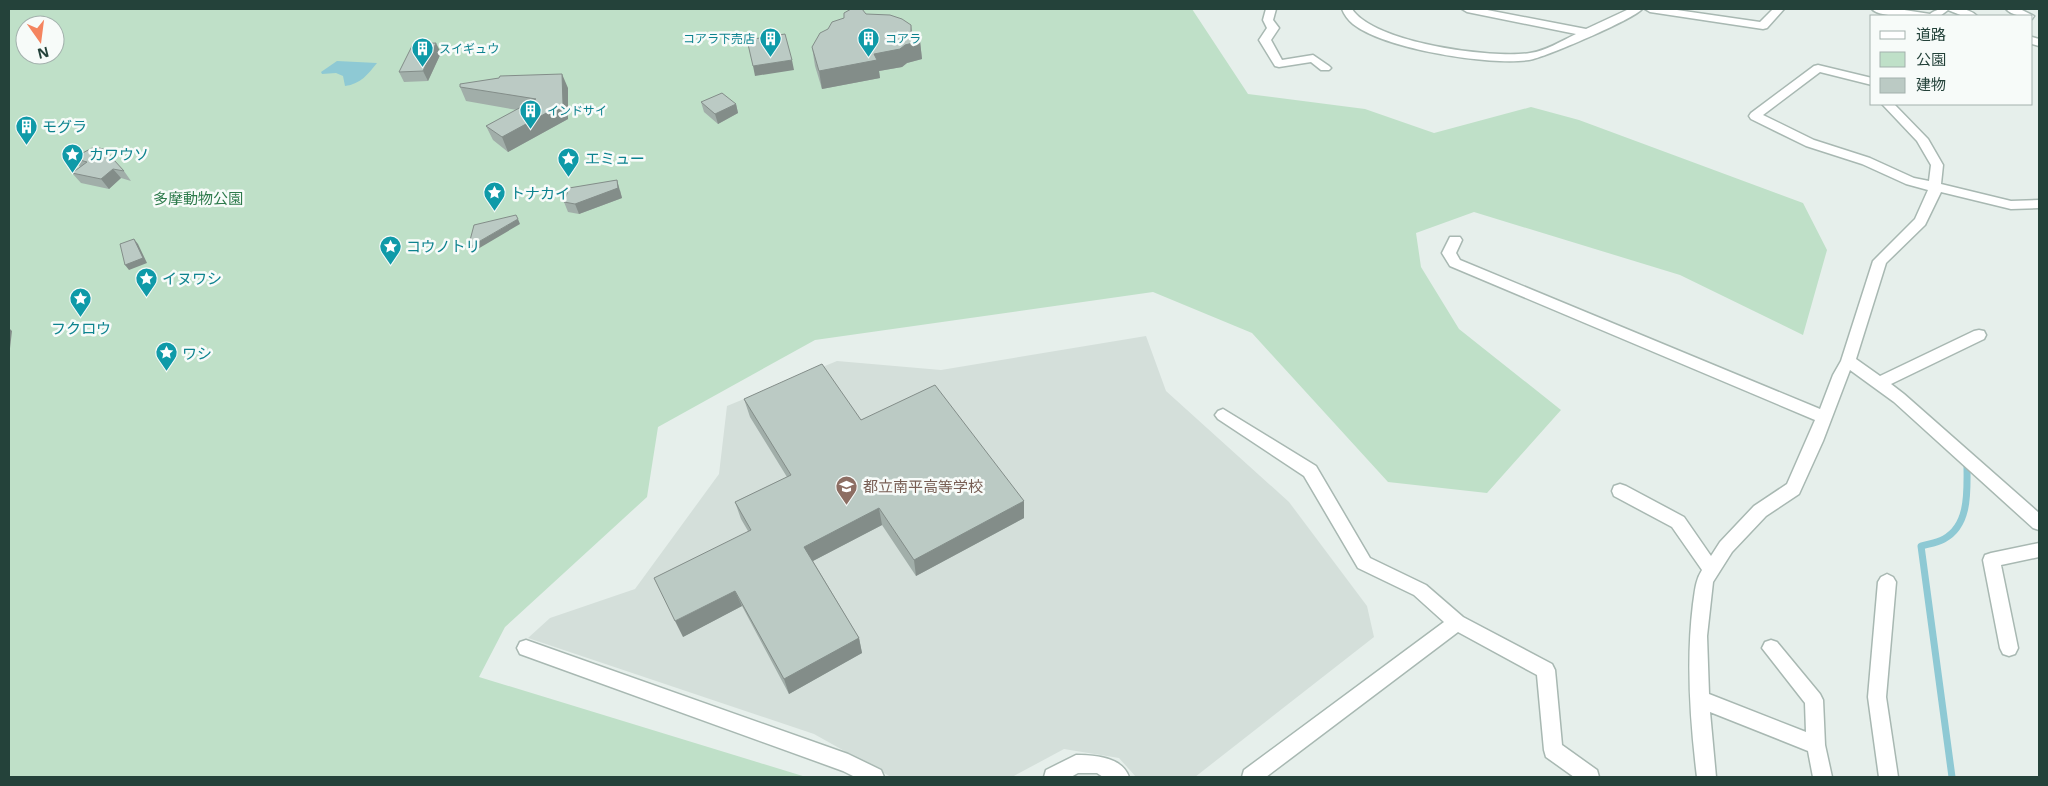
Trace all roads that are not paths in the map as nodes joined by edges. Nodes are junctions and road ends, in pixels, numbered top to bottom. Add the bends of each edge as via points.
1 (1271, 9) edge
2 (1347, 9) edge
3 (1467, 9) edge
4 (1637, 9) edge
5 (1650, 9) edge
6 (1779, 9) edge
7 (1877, 9) edge
8 (1953, 9) edge
9 (2010, 9) edge
10 (1920, 15) edge
11 (1969, 15) edge
12 (2026, 15) edge
13 (1587, 33) junction
14 (1325, 68) dead end
15 (1870, 81) edge
16 (1889, 105) edge
17 (1934, 188) junction
18 (2039, 204) edge
19 (1455, 240) dead end
20 (1979, 335) dead end
21 (1848, 361) junction
22 (1879, 383) junction
23 (1223, 414) dead end
24 (1824, 417) junction
25 (1620, 491) dead end
26 (2039, 523) edge
27 (2039, 550) edge
28 (1712, 570) junction
29 (1888, 582) dead end
30 (1457, 623) junction
31 (526, 648) dead end
32 (1771, 648) dead end
33 (2009, 648) dead end
34 (1699, 699) junction
35 (1816, 745) junction
36 (874, 777) edge
37 (1053, 777) edge
38 (1120, 777) edge
39 (1251, 777) edge
40 (1590, 777) edge
41 (1706, 777) edge
42 (1822, 777) edge
43 (1889, 777) edge

1 - 14 street via 1268,20 1273,28 1265,40 1279,64 1313,58
2 - 13 street via 1359,23 1393,38 1501,59 1530,57
3 - 13 street
4 - 13 street
5 - 6 street via 1763,26
7 - 10 street
8 - 11 street
9 - 12 street
15 - 17 street via 1818,68 1755,116 1810,143
16 - 17 street via 1922,139 1937,165
17 - 18 street via 2011,205
17 - 21 street via 1920,222 1880,261
19 - 24 street via 1449,253 1455,263
20 - 22 street
21 - 22 street
21 - 24 street
22 - 26 street
23 - 30 street via 1310,471 1364,563 1420,590
24 - 28 street via 1793,489 1760,511 1726,547
25 - 28 street via 1678,522
27 - 33 street via 1991,560
28 - 34 street via 1706,580 1698,636
29 - 43 street via 1877,697
30 - 39 street
30 - 40 street via 1546,670 1553,750
31 - 36 street via 848,763
32 - 35 street via 1814,700
34 - 35 street
34 - 41 street
35 - 42 street
37 - 38 street via 1076,764 1099,764

